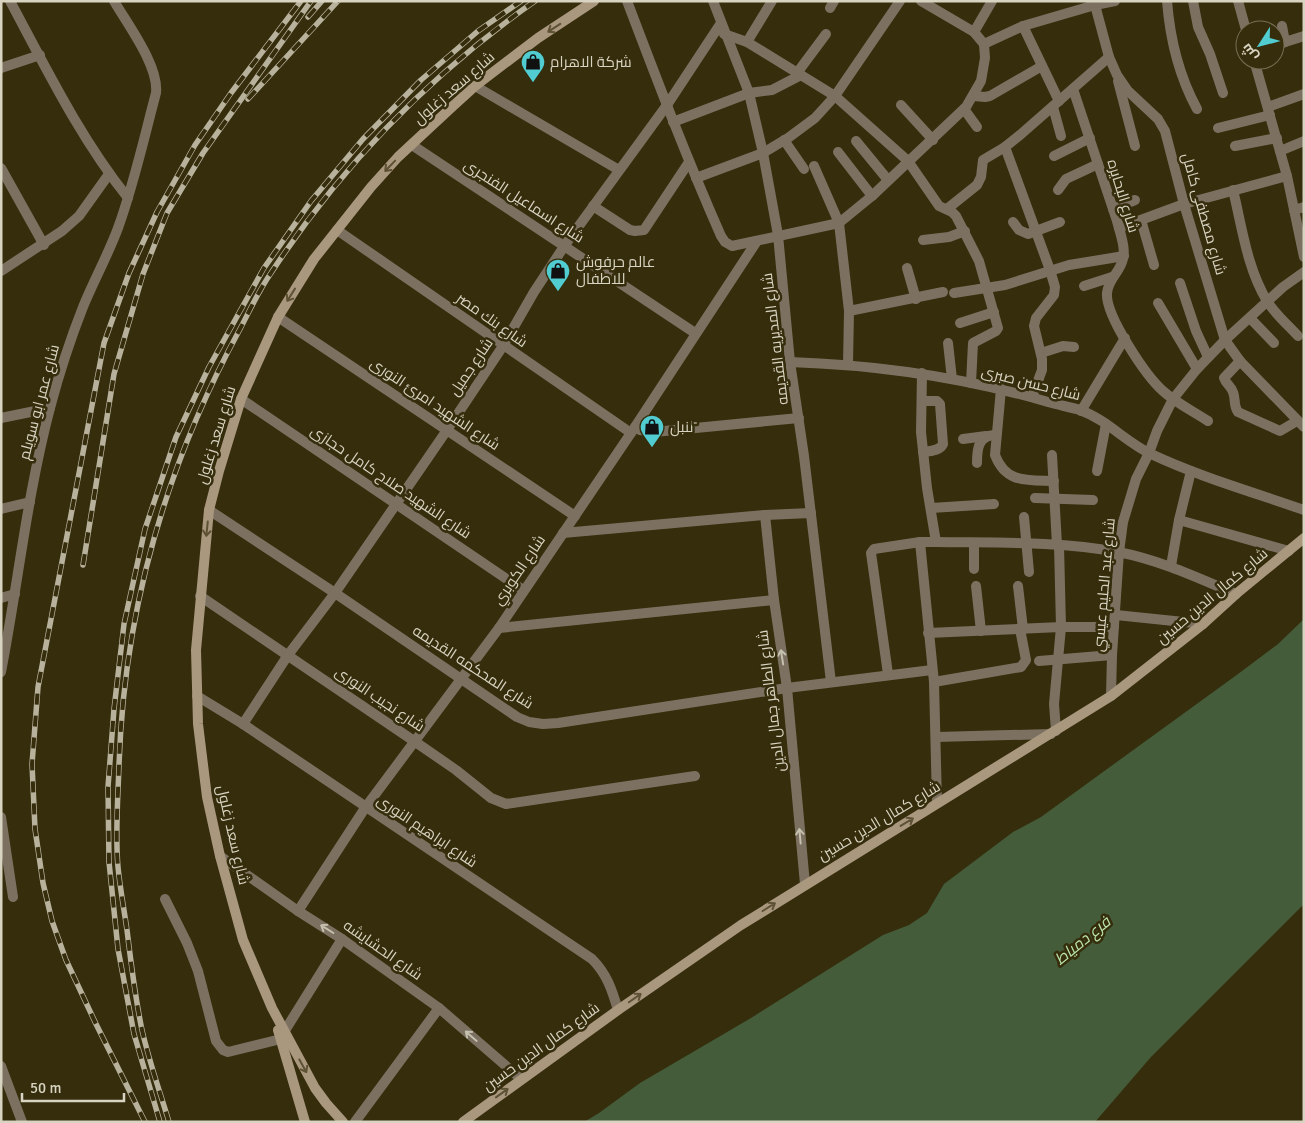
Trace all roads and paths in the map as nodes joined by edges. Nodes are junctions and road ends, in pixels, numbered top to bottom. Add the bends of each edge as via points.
1 (10, 1) edge
2 (114, 1) edge
3 (594, 1) edge
4 (627, 1) edge
5 (713, 1) edge
6 (772, 1) edge
7 (900, 1) edge
8 (921, 1) edge
9 (992, 1) edge
10 (1115, 1) edge
11 (1167, 1) edge
12 (1193, 1) edge
13 (1238, 1) edge
14 (1093, 3) edge
15 (1243, 20) edge
16 (721, 23) junction
17 (1023, 26) junction
18 (974, 32) junction
19 (724, 34) junction
20 (826, 34) dead end
21 (1304, 36) edge
22 (747, 42) junction
23 (1285, 42) edge
24 (984, 44) junction
25 (40, 56) junction
26 (1109, 57) junction
27 (1042, 66) junction
28 (1, 68) edge
29 (1257, 70) edge
30 (799, 74) junction
31 (1117, 75) junction
32 (475, 86) junction
33 (1073, 89) junction
34 (749, 93) junction
35 (1223, 93) dead end
36 (1304, 94) edge
37 (835, 96) junction
38 (974, 96) junction
39 (1056, 104) junction
40 (667, 105) junction
41 (901, 105) dead end
42 (1197, 109) dead end
43 (964, 110) junction
44 (1269, 111) junction
45 (673, 122) junction
46 (977, 127) dead end
47 (1218, 128) dead end
48 (1061, 136) dead end
49 (1090, 138) junction
50 (1277, 138) junction
51 (784, 140) junction
52 (932, 140) junction
53 (856, 141) dead end
54 (1304, 141) edge
55 (412, 145) junction
56 (1135, 146) dead end
57 (1236, 146) dead end
58 (1005, 147) junction
59 (1280, 151) junction
60 (838, 152) dead end
61 (763, 153) junction
62 (1054, 156) dead end
63 (908, 161) junction
64 (689, 162) junction
65 (1098, 164) junction
66 (1, 168) edge
67 (620, 170) junction
68 (109, 174) junction
69 (1287, 176) junction
70 (696, 178) junction
71 (888, 180) junction
72 (1058, 190) dead end
73 (1233, 190) junction
74 (872, 196) junction
75 (128, 198) junction
76 (1135, 200) dead end
77 (1184, 204) junction
78 (593, 206) junction
79 (1114, 209) junction
80 (1299, 209) edge
81 (948, 210) junction
82 (1141, 220) junction
83 (1013, 222) dead end
84 (1060, 222) dead end
85 (839, 223) junction
86 (1119, 228) junction
87 (337, 230) junction
88 (965, 231) junction
89 (1036, 232) junction
90 (778, 235) junction
91 (757, 240) junction
92 (923, 240) dead end
93 (44, 245) junction
94 (565, 245) junction
95 (1124, 256) junction
96 (1304, 257) edge
97 (1154, 264) dead end
98 (907, 268) dead end
99 (1050, 270) junction
100 (1, 272) edge
101 (1304, 272) edge
102 (1112, 277) junction
103 (1180, 283) dead end
104 (1084, 286) dead end
105 (987, 288) junction
106 (916, 299) junction
107 (1268, 302) junction
108 (1158, 303) dead end
109 (849, 311) junction
110 (994, 312) junction
111 (278, 317) junction
112 (1250, 318) junction
113 (960, 323) dead end
114 (695, 333) junction
115 (1298, 336) dead end
116 (1125, 338) junction
117 (1225, 340) junction
118 (948, 343) dead end
119 (1274, 343) dead end
120 (503, 346) junction
121 (1074, 346) dead end
122 (1041, 353) junction
123 (1208, 357) junction
124 (1240, 361) junction
125 (790, 362) junction
126 (848, 364) junction
127 (1197, 369) junction
128 (922, 374) junction
129 (952, 379) junction
130 (971, 383) junction
131 (1002, 389) junction
132 (1032, 398) junction
133 (241, 399) junction
134 (1173, 399) junction
135 (922, 401) junction
136 (50, 408) junction
137 (1081, 411) junction
138 (1, 418) edge
139 (799, 418) junction
140 (1208, 421) dead end
141 (1106, 424) junction
142 (1300, 424) edge
143 (447, 430) junction
144 (633, 430) junction
145 (991, 436) junction
146 (963, 439) dead end
147 (923, 452) junction
148 (1149, 453) junction
149 (1052, 455) dead end
150 (977, 463) dead end
151 (1097, 471) dead end
152 (1191, 471) junction
153 (1054, 481) junction
154 (1035, 498) dead end
155 (1055, 498) junction
156 (1093, 500) dead end
157 (30, 502) junction
158 (396, 504) junction
159 (994, 504) dead end
160 (931, 508) junction
161 (1, 509) edge
162 (209, 510) junction
163 (1304, 510) edge
164 (811, 513) junction
165 (765, 515) junction
166 (575, 516) junction
167 (1024, 518) dead end
168 (1179, 520) junction
169 (563, 533) junction
170 (1304, 538) edge
171 (920, 542) junction
172 (936, 542) junction
173 (974, 543) junction
174 (1025, 544) junction
175 (1058, 546) junction
176 (1119, 552) junction
177 (1289, 552) junction
178 (1171, 566) junction
179 (974, 569) dead end
180 (1029, 572) dead end
181 (976, 586) dead end
182 (1018, 586) dead end
183 (523, 590) junction
184 (335, 593) junction
185 (15, 594) junction
186 (1236, 594) junction
187 (200, 596) junction
188 (1, 598) edge
189 (774, 600) junction
190 (1116, 615) junction
191 (1203, 624) junction
192 (1061, 627) junction
193 (498, 628) junction
194 (1114, 628) junction
195 (1022, 629) junction
196 (981, 631) junction
197 (928, 633) junction
198 (288, 655) junction
199 (1112, 655) junction
200 (1059, 659) junction
201 (1039, 661) dead end
202 (932, 670) junction
203 (1, 672) edge
204 (888, 674) junction
205 (460, 680) junction
206 (831, 682) junction
207 (934, 682) junction
208 (787, 688) junction
209 (197, 696) junction
210 (1111, 696) junction
211 (243, 724) junction
212 (1054, 733) junction
213 (936, 737) junction
214 (414, 741) junction
215 (695, 776) dead end
216 (937, 804) junction
217 (365, 808) junction
218 (1, 817) edge
219 (220, 856) junction
220 (805, 884) junction
221 (13, 897) dead end
222 (165, 900) dead end
223 (298, 911) junction
224 (342, 939) junction
225 (440, 1008) junction
226 (618, 1010) junction
227 (283, 1036) junction
228 (1, 1066) edge
229 (521, 1079) junction
230 (22, 1122) edge
231 (305, 1122) edge
232 (342, 1122) edge
233 (356, 1122) edge
234 (463, 1122) edge

1 - 25 street
2 - 75 street, شارع عمر ابو سويلم via 150,64 156,84
3 -> 32 main road, شارع سعد زغلول
4 - 40 street
5 - 16 street, شارع المديريه القديمه
6 - 22 street
7 - 37 street
8 - 18 street
9 - 18 street
10 - 14 street
11 - 42 street via 1177,60
12 - 35 street via 1198,27
13 - 15 street
14 - 17 street
14 - 26 street, شارع مصطفى كامل
16 - 19 street, شارع المديريه القديمه
16 - 40 street, شارع جميل
17 - 24 street
17 - 27 street
18 - 24 street
19 - 22 street
19 - 34 street, شارع المديريه القديمه
20 - 30 street
21 - 23 street
22 - 30 street
24 - 38 street via 981,81
25 - 28 street
25 - 68 street
26 - 31 street, شارع مصطفى كامل
26 - 33 street
27 - 38 street via 990,96
27 - 39 street
29 - 44 street
30 - 34 street via 772,90
30 - 37 street
31 - 56 street
31 - 77 street, شارع مصطفى كامل via 1165,131
32 - 55 main road, شارع سعد زغلول
32 - 67 street
33 - 39 street
33 - 49 street, شارع البحايره
34 - 45 street
34 - 61 street, شارع المديريه القديمه
36 - 44 street
37 - 51 street via 815,118
37 - 63 street
38 - 43 street
39 - 48 street
39 - 58 street
40 - 45 street
40 - 67 street, شارع جميل
41 - 52 street
43 - 46 street
43 - 52 street
44 - 47 street
44 - 50 street
45 - 64 street
49 - 62 street
49 - 65 street, شارع البحايره
50 - 57 street
50 - 59 street
51 - 61 street
51 - 85 street via 809,168
52 - 63 street
53 - 71 street
54 - 59 street
55 -> 87 main road, شارع سعد زغلول via 371,187
55 - 94 street, شارع اسماعيل الفنجرى
58 - 81 street via 983,160 977,186
58 - 89 street
59 - 69 street
60 - 74 street
61 - 70 street
61 - 90 street, شارع المديريه القديمه
63 - 71 street
63 - 81 street via 939,206
64 - 70 street
64 - 78 street via 644,230 630,230
65 - 72 street via 1066,179
65 - 79 street, شارع البحايره
66 - 93 street
67 - 78 street, شارع جميل
68 - 75 street
68 - 93 street via 78,216
69 - 73 street
69 - 80 street
70 - 91 street via 724,242 732,246
71 - 74 street
73 - 77 street
73 - 107 street via 1247,250
74 - 85 street
75 - 136 street, شارع عمر ابو سويلم via 83,307
76 - 79 street
77 - 82 street
77 - 117 street, شارع مصطفى كامل
78 - 94 street, شارع جميل
79 - 86 street, شارع البحايره
80 - 96 street
81 - 88 street
82 - 86 street
82 - 97 street
83 - 89 street via 1022,232
84 - 89 street
85 - 90 street
85 - 109 street
86 - 95 street, شارع البحايره
87 -> 111 main road, شارع سعد زغلول via 314,259
87 - 120 street, شارع بنك مصر
88 - 92 street via 949,237
88 - 105 street
89 - 99 street
90 - 91 street
90 - 125 street, شارع المديريه القديمه
91 - 114 street, شارع الكوبري
93 - 100 street
94 - 114 street, شارع اسماعيل الفنجرى
94 - 120 street, شارع جميل
95 - 99 street
95 - 102 street, شارع البحايره
98 - 106 street
99 - 105 street
99 - 122 street via 1054,295 1036,318 1034,326
101 - 107 street, شارع عبد الحليم عيسي
102 - 104 street
102 - 116 street, شارع البحايره via 1107,288 1107,301
103 - 123 street
105 - 106 street
105 - 110 street
106 - 109 street
107 - 112 street, شارع عبد الحليم عيسي
107 - 115 street
108 - 127 street
109 - 126 street
110 - 113 street
110 - 130 street via 998,328 973,343
111 - 133 main road, شارع سعد زغلول
111 - 143 street, شارع الشهيد امرئ النورى
112 - 117 street, شارع عبد الحليم عيسي
112 - 119 street
114 - 144 street, شارع الكوبري
116 - 134 street, شارع البحايره via 1150,377
116 - 137 street
117 - 123 street, شارع عبد الحليم عيسي
117 - 124 street, شارع مصطفى كامل
118 - 129 street
120 - 143 street, شارع جميل
120 - 144 street, شارع بنك مصر
121 - 122 street
122 - 132 street via 1042,370
123 - 127 street, شارع عبد الحليم عيسي
124 - 142 street, شارع مصطفى كامل
124 - 142 street via 1224,378 1233,391 1238,412 1280,431
125 - 126 street, شارع حسن صبرى
125 - 139 street, شارع المديريه القديمه
126 - 128 street, شارع حسن صبرى
127 - 134 street, شارع عبد الحليم عيسي
128 - 129 street, شارع حسن صبرى
128 - 135 street
129 - 130 street, شارع حسن صبرى
130 - 131 street, شارع حسن صبرى
131 - 132 street, شارع حسن صبرى
131 - 145 street
132 - 137 street, شارع حسن صبرى
133 - 158 street, شارع الشهيد صلاح كامل حجازى
133 - 162 main road, شارع سعد زغلول
134 - 140 street, شارع البحايره
134 - 148 street, شارع عبد الحليم عيسي
135 - 147 street
135 - 147 street via 940,404 943,444 938,449
136 - 138 street
136 - 157 street, شارع عمر ابو سويلم
137 - 141 street, شارع حسن صبرى
139 - 144 street via 654,432
139 - 164 street, شارع المديريه القديمه
141 - 148 street, شارع حسن صبرى
141 - 151 street
143 - 158 street, شارع جميل
143 - 166 street, شارع الشهيد امرئ النورى
144 - 166 street, شارع الكوبري
145 - 146 street
145 - 150 street via 980,442
145 - 153 street via 995,455 1003,470 1018,479
147 - 160 street
148 - 152 street, شارع حسن صبرى
148 - 176 street, شارع عبد الحليم عيسي via 1128,502
149 - 153 street
152 - 163 street, شارع حسن صبرى
152 - 168 street
153 - 155 street
154 - 155 street
155 - 156 street
155 - 175 street
157 - 161 street
157 - 185 street, شارع عمر ابو سويلم
158 - 183 street, شارع الشهيد صلاح كامل حجازى
158 - 184 street, شارع جميل
159 - 160 street
160 - 172 street
162 - 184 street, شارع المحكمه القديمه
162 -> 187 main road, شارع سعد زغلول
164 - 165 street
164 - 206 street, شارع المديريه القديمه
165 - 169 street
165 - 189 street, شارع الطاهر جمال الدين
166 - 169 street, شارع الكوبري
167 - 174 street
168 - 177 street
168 - 178 street
169 - 183 street, شارع الكوبري
170 - 177 main road, شارع كمال الدين حسين
171 - 172 street
171 - 197 street
171 - 204 street via 874,549 871,553
172 - 173 street
173 - 174 street
173 - 179 street
174 - 175 street
174 - 180 street
175 - 176 street
175 - 192 street
176 - 178 street
176 - 190 street, شارع عبد الحليم عيسي
177 - 186 main road, شارع كمال الدين حسين
178 - 186 street
181 - 196 street
182 - 195 street
183 - 193 street, شارع الكوبري
184 - 198 street, شارع جميل
184 - 205 street, شارع المحكمه القديمه
185 - 188 street
185 - 203 street, شارع عمر ابو سويلم
186 - 191 main road, شارع كمال الدين حسين
187 - 198 street, شارع نجيب النورى
187 - 209 main road, شارع سعد زغلول
189 - 193 street
208 -> 189 street, شارع الطاهر جمال الدين
190 - 191 street
190 - 194 street, شارع عبد الحليم عيسي
191 - 210 main road, شارع كمال الدين حسين
192 - 194 street
192 - 195 street
192 - 200 street
193 - 205 street, شارع الكوبري
194 - 199 street, شارع عبد الحليم عيسي
195 - 196 street
195 - 207 street via 1026,660 1021,667
196 - 197 street
197 - 202 street
198 - 211 street, شارع جميل
198 - 214 street, شارع نجيب النورى
199 - 200 street
199 - 210 street, شارع عبد الحليم عيسي
200 - 201 street
200 - 212 street
202 - 204 street, شارع المحكمه القديمه
202 - 207 street
204 - 206 street, شارع المحكمه القديمه
205 - 208 street, شارع المحكمه القديمه via 516,717 543,724
205 - 214 street, شارع الكوبري
206 - 208 street, شارع المحكمه القديمه
207 - 213 street
220 -> 208 street, شارع الطاهر جمال الدين
209 - 211 street, شارع ابراهيم النورى
209 - 219 main road, شارع سعد زغلول via 206,797
210 - 212 main road, شارع كمال الدين حسين
211 - 217 street, شارع ابراهيم النورى
212 - 213 street
212 - 216 main road, شارع كمال الدين حسين
213 - 216 street
214 - 215 street, شارع نجيب النورى via 491,798 506,804
214 - 217 street, شارع الكوبري
220 -> 216 main road, شارع كمال الدين حسين
217 - 223 street, شارع الكوبري
217 - 226 street, شارع ابراهيم النورى via 592,959 608,978
218 - 221 street
219 - 223 street, شارع الحشايشه
219 - 227 main road, شارع سعد زغلول via 244,940
226 -> 220 main road, شارع كمال الدين حسين
222 - 227 street via 198,971 219,1046 228,1052
224 -> 223 street, شارع الحشايشه
224 - 225 street, شارع الحشايشه
224 - 227 street
229 -> 225 street, شارع الحشايشه
225 - 233 street
226 - 229 main road, شارع كمال الدين حسين
227 - 231 main road, شارع سعد زغلول
227 -> 232 main road, شارع سعد زغلول via 315,1088
228 - 230 street
234 -> 229 main road, شارع كمال الدين حسين

